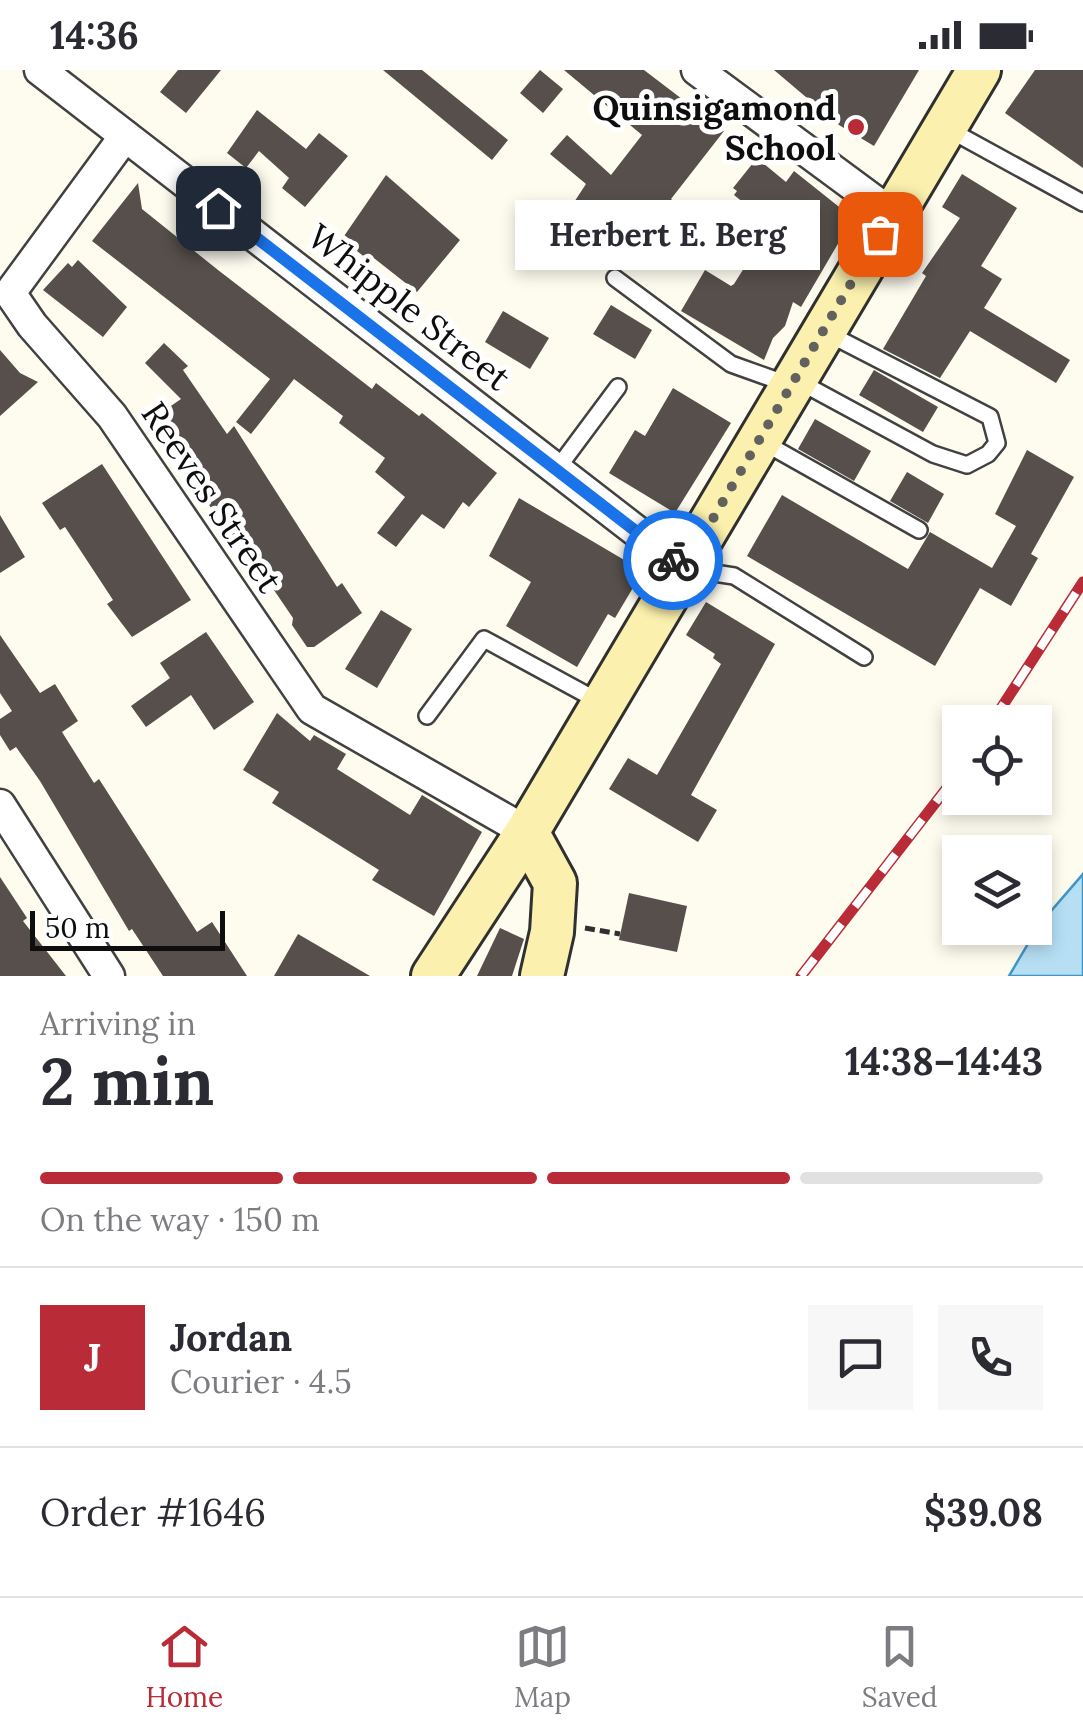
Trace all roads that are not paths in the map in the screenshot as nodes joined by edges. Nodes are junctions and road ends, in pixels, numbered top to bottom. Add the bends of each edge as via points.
1 (40, 70) edge
2 (697, 70) edge
3 (979, 70) edge
4 (944, 127) junction
5 (125, 136) junction
6 (1083, 203) edge
7 (892, 214) junction
8 (615, 278) dead end
9 (823, 331) junction
10 (793, 382) junction
11 (618, 387) dead end
12 (760, 440) junction
13 (558, 470) junction
14 (919, 530) dead end
15 (684, 568) junction
16 (864, 657) dead end
17 (603, 704) junction
18 (427, 716) dead end
19 (0, 805) edge
20 (526, 832) junction
21 (109, 976) edge
22 (432, 976) edge
23 (542, 976) edge

1 - 5 street, Whipple Street
2 - 7 street
3 - 4 main road
4 - 6 lane
4 - 7 main road
5 - 13 street, Whipple Street
5 - 20 street, Reeves Street via 10,292 112,416 312,709
7 - 9 main road
8 - 10 lane via 731,364
9 - 10 main road
9 - 10 lane via 990,417 997,443 967,465
10 - 12 main road
11 - 13 lane
12 - 14 lane
12 - 15 main road
13 - 15 street, Whipple Street
15 - 16 lane via 734,576
15 - 17 main road
17 - 18 lane via 484,639
17 - 20 main road
19 - 21 street
20 - 22 main road
20 - 23 main road via 556,883

